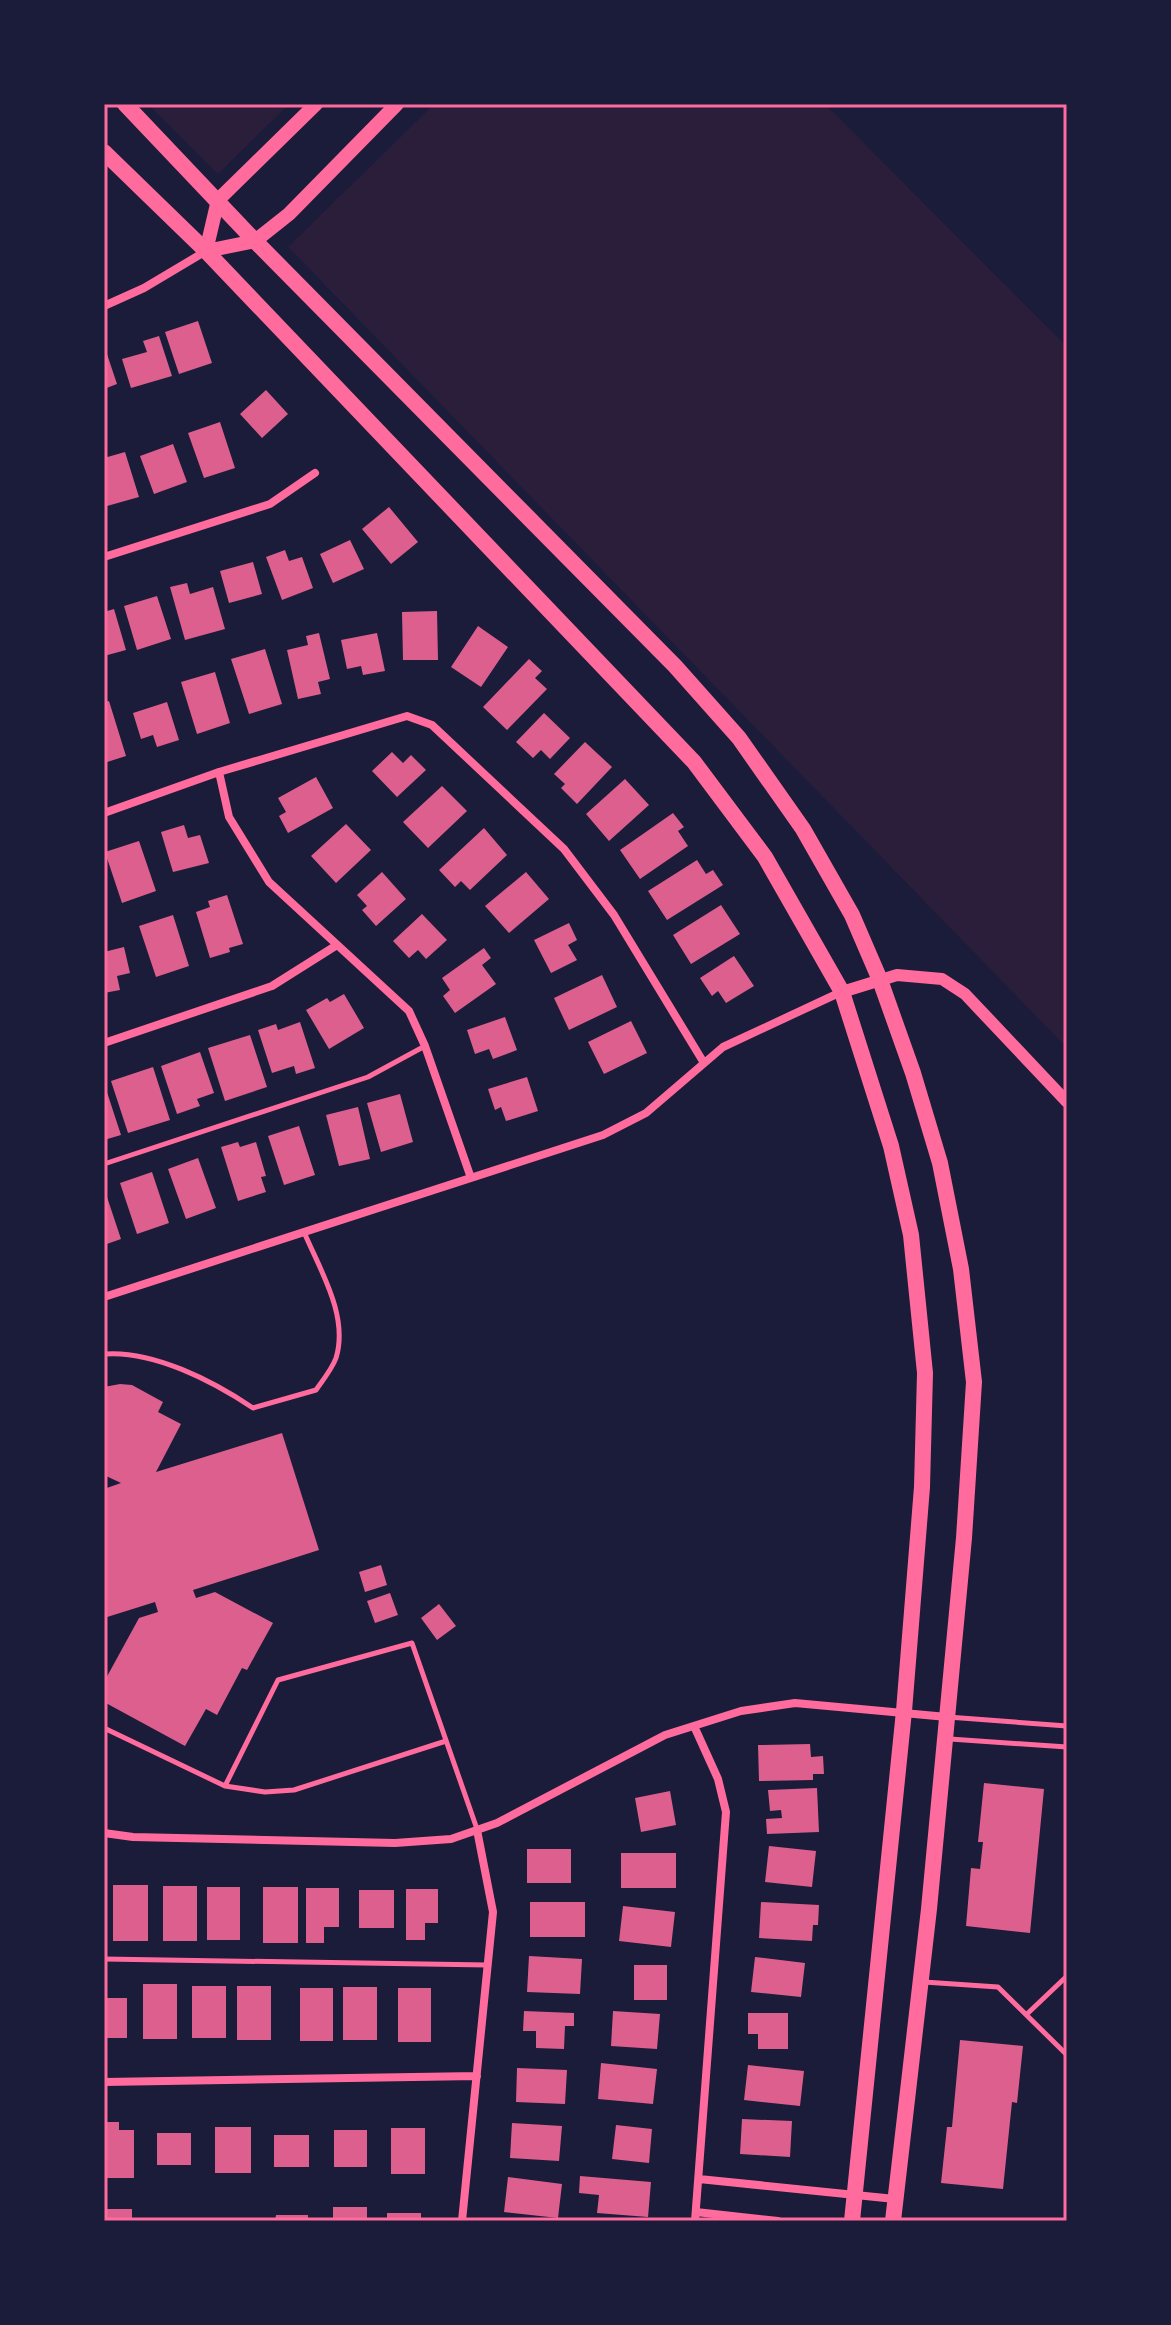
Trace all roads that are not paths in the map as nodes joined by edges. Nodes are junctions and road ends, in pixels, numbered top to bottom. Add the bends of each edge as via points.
1 (125, 104) edge
2 (316, 104) edge
3 (397, 104) edge
4 (104, 152) edge
5 (218, 200) junction
6 (255, 241) junction
7 (206, 251) junction
8 (104, 306) edge
9 (315, 473) dead end
10 (104, 557) edge
11 (219, 772) junction
12 (104, 813) edge
13 (337, 945) junction
14 (880, 980) junction
15 (842, 992) junction
16 (104, 1043) edge
17 (425, 1046) junction
18 (704, 1063) junction
19 (1067, 1102) edge
20 (104, 1164) edge
21 (471, 1178) junction
22 (304, 1232) junction
23 (104, 1297) edge
24 (104, 1354) edge
25 (904, 1711) junction
26 (947, 1717) junction
27 (694, 1726) junction
28 (1067, 1726) edge
29 (104, 1728) edge
30 (945, 1738) junction
31 (446, 1741) junction
32 (1067, 1747) edge
33 (225, 1786) junction
34 (477, 1830) junction
35 (104, 1833) edge
36 (104, 1959) edge
37 (488, 1965) junction
38 (1067, 1976) edge
39 (921, 1981) junction
40 (1027, 2014) junction
41 (1067, 2055) edge
42 (477, 2076) junction
43 (104, 2082) edge
44 (699, 2179) junction
45 (855, 2196) junction
46 (896, 2199) junction
47 (696, 2216) edge
48 (462, 2221) edge
49 (778, 2221) edge
50 (852, 2221) edge
51 (893, 2221) edge

1 - 5 main road
2 - 5 main road
3 - 6 main road via 289,214
4 - 7 main road
5 - 6 main road
5 - 7 main road
6 - 7 main road
6 - 14 main road via 675,666 739,738 803,829 852,915
7 - 8 street
7 - 15 main road via 694,762 765,857
9 - 10 street via 270,504
11 - 12 street
11 - 13 street via 229,817 269,882
11 - 18 street via 407,716 432,725 564,849 614,915
13 - 16 street via 272,986
13 - 17 street via 409,1011
14 - 15 street
14 - 19 street via 897,975 942,979 965,994
14 - 26 main road via 940,1163 961,1269 974,1382
15 - 18 street via 723,1047
15 - 25 main road via 898,1175 911,1235 925,1373 922,1487
17 - 20 lane via 368,1077
17 - 21 street
18 - 21 street via 646,1113 603,1135
21 - 22 street
22 - 23 street
22 - 24 lane via 340,1328 336,1359 316,1390 253,1408 226,1390 144,1356
25 - 26 street
25 - 27 street via 795,1703 741,1711
25 - 45 main road
26 - 28 lane
26 - 30 main road
27 - 34 street via 665,1735
27 - 44 street via 718,1779 726,1812
29 - 33 lane
30 - 32 lane
30 - 39 main road
31 - 33 lane via 294,1790
31 - 33 lane via 412,1643 278,1680
31 - 34 lane
34 - 35 street via 451,1839 395,1843
34 - 37 street via 493,1912
36 - 37 lane
37 - 42 street
38 - 40 lane
39 - 40 lane via 998,1987
39 - 46 main road
40 - 41 lane
42 - 43 street
42 - 48 street
44 - 45 street
44 - 47 street
45 - 46 street
45 - 50 main road
46 - 51 main road
47 - 49 street

